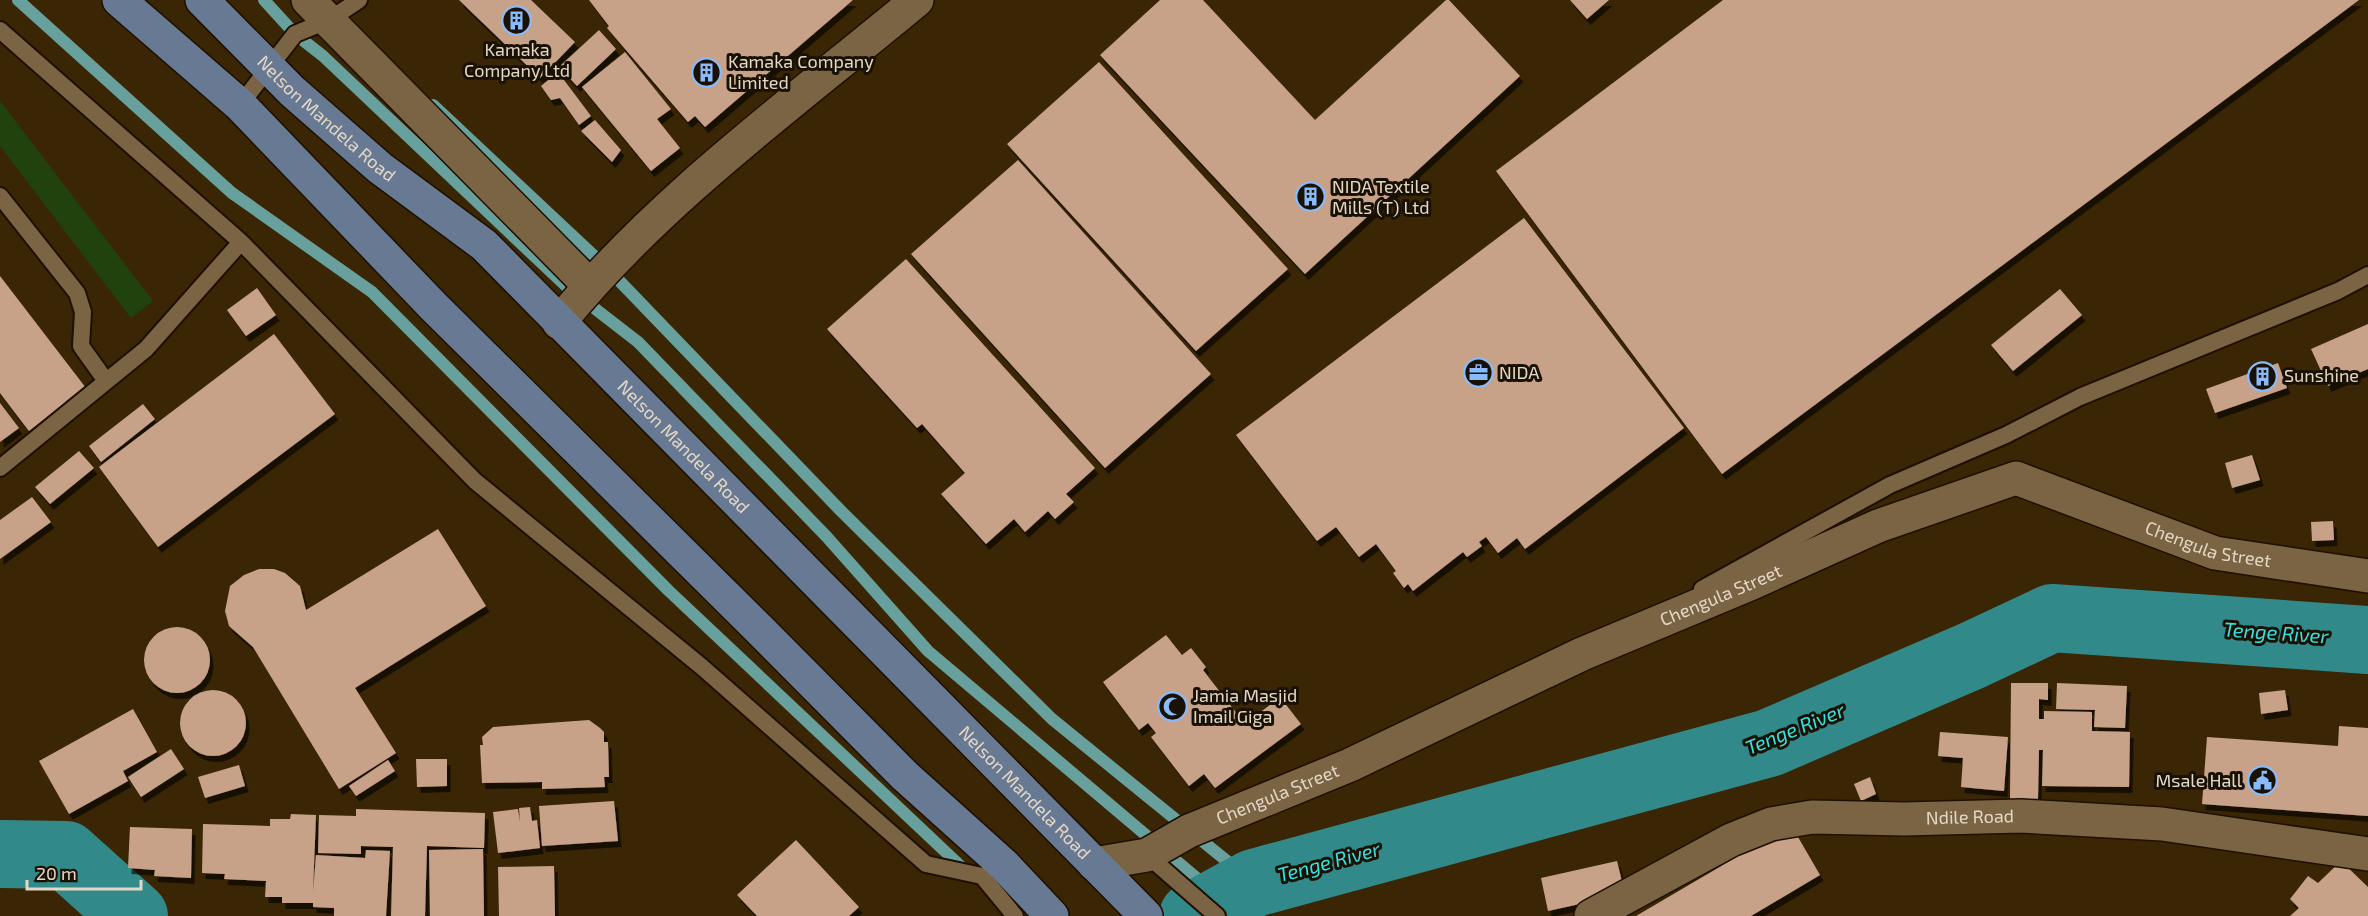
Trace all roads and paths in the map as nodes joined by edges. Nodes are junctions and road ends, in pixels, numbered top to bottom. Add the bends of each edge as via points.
1 (120, 0) edge
2 (202, 0) edge
3 (359, 0) edge
4 (917, 0) edge
5 (319, 10) edge
6 (0, 30) edge
7 (269, 67) junction
8 (240, 105) junction
9 (0, 196) edge
10 (241, 242) junction
11 (2368, 275) edge
12 (589, 285) junction
13 (559, 323) junction
14 (106, 381) junction
15 (0, 468) edge
16 (2368, 576) edge
17 (1582, 654) junction
18 (2368, 854) edge
19 (1148, 855) junction
20 (1094, 864) junction
21 (993, 871) junction
22 (1015, 916) edge
23 (1052, 916) edge
24 (1146, 916) edge
25 (1217, 916) edge
26 (1592, 916) edge

1 - 8 main road
2 - 7 main road, Nelson Mandela Road
3 - 5 lane
4 - 12 street via 701,180
5 - 7 lane
5 - 12 street
6 - 10 lane
7 - 8 lane
7 - 13 main road, Nelson Mandela Road via 380,168 484,245
8 - 21 main road via 433,306 905,776
9 - 14 lane via 77,293 83,312 81,346
10 - 14 lane via 146,349
10 - 21 lane via 475,481 702,667 926,864
11 - 17 lane via 2338,291 2080,397 2006,435 1890,485
12 - 13 street
13 - 20 main road, Nelson Mandela Road
14 - 15 lane
16 - 17 street, Chengula Street via 2215,553 2016,478 1878,526
17 - 19 street, Chengula Street via 1350,765 1189,831
18 - 26 street, Ndile Road via 2162,824 2021,816 1812,817 1771,824 1731,840
19 - 20 street, Chengula Street
19 - 25 lane
20 - 24 main road, Nelson Mandela Road
21 - 22 lane
21 - 23 main road

